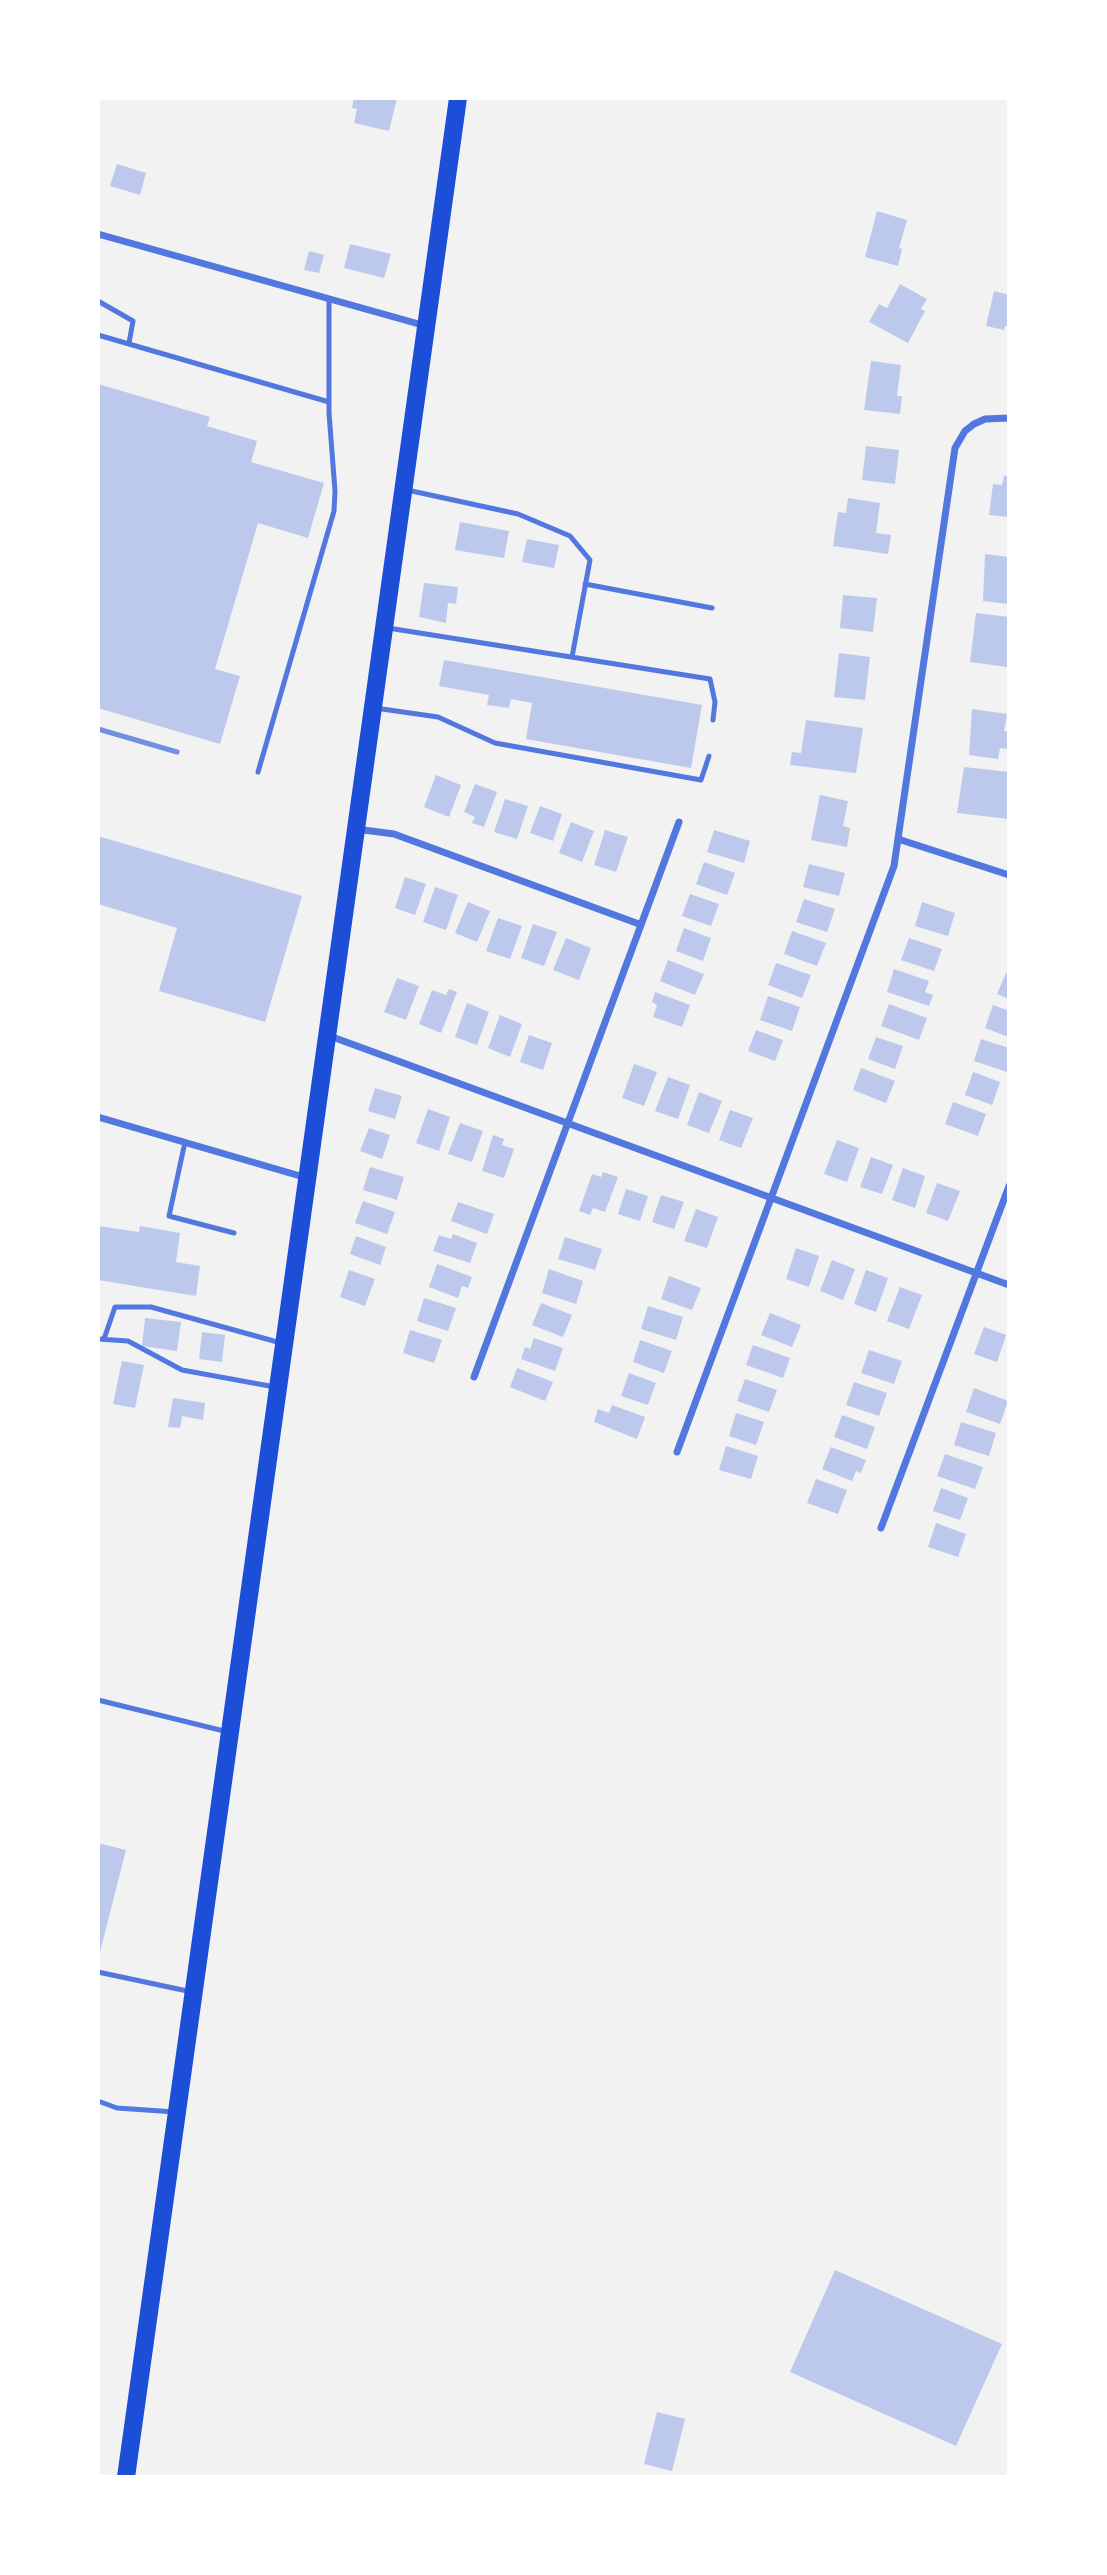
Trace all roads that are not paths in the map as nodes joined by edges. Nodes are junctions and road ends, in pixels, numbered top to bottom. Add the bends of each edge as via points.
1 (458, 98) edge
2 (98, 234) edge
3 (328, 299) junction
4 (98, 301) edge
5 (426, 326) junction
6 (98, 335) edge
7 (129, 343) junction
8 (329, 402) junction
9 (1009, 418) edge
10 (404, 489) junction
11 (585, 584) junction
12 (712, 608) dead end
13 (384, 627) junction
14 (572, 657) junction
15 (373, 707) junction
16 (713, 720) dead end
17 (709, 756) dead end
18 (258, 772) dead end
19 (679, 822) dead end
20 (356, 829) junction
21 (898, 839) junction
22 (1009, 875) edge
23 (639, 924) junction
24 (327, 1035) junction
25 (98, 1117) edge
26 (568, 1122) junction
27 (185, 1142) junction
28 (307, 1178) junction
29 (1009, 1186) edge
30 (772, 1197) junction
31 (233, 1233) dead end
32 (977, 1273) junction
33 (1009, 1285) edge
34 (101, 1339) edge
35 (284, 1344) junction
36 (474, 1377) dead end
37 (278, 1387) junction
38 (677, 1452) dead end
39 (881, 1528) dead end
40 (98, 1700) edge
41 (231, 1732) junction
42 (98, 1972) edge
43 (195, 1993) junction
44 (98, 2101) edge
45 (178, 2113) junction
46 (125, 2477) edge

1 - 5 main road
2 - 3 street
3 - 5 street
3 - 8 lane
4 - 7 lane via 133,321
5 - 10 main road
6 - 7 lane
7 - 8 lane
8 - 18 lane via 334,510
9 - 21 street via 974,424 959,438 951,460
10 - 11 lane via 518,514 570,536 590,560
10 - 13 main road
11 - 12 lane
11 - 14 lane
13 - 14 lane
13 - 15 main road
14 - 16 lane via 710,679
15 - 17 lane via 438,717 495,743 701,780
15 - 20 main road
19 - 23 street
20 - 23 street via 394,834
20 - 24 main road
21 - 22 street
21 - 30 street via 894,866
23 - 26 street
24 - 26 street
24 - 28 main road
25 - 27 street
26 - 30 street
26 - 36 street
27 - 28 street
27 - 31 lane via 169,1216
28 - 35 main road
29 - 32 street
30 - 32 street
30 - 38 street
32 - 33 street
32 - 39 street
34 - 35 lane via 114,1307 151,1307
34 - 37 lane via 128,1341 182,1370
35 - 37 main road
37 - 41 main road
40 - 41 lane
41 - 43 main road
42 - 43 lane
43 - 45 main road
44 - 45 lane via 117,2108
45 - 46 main road

